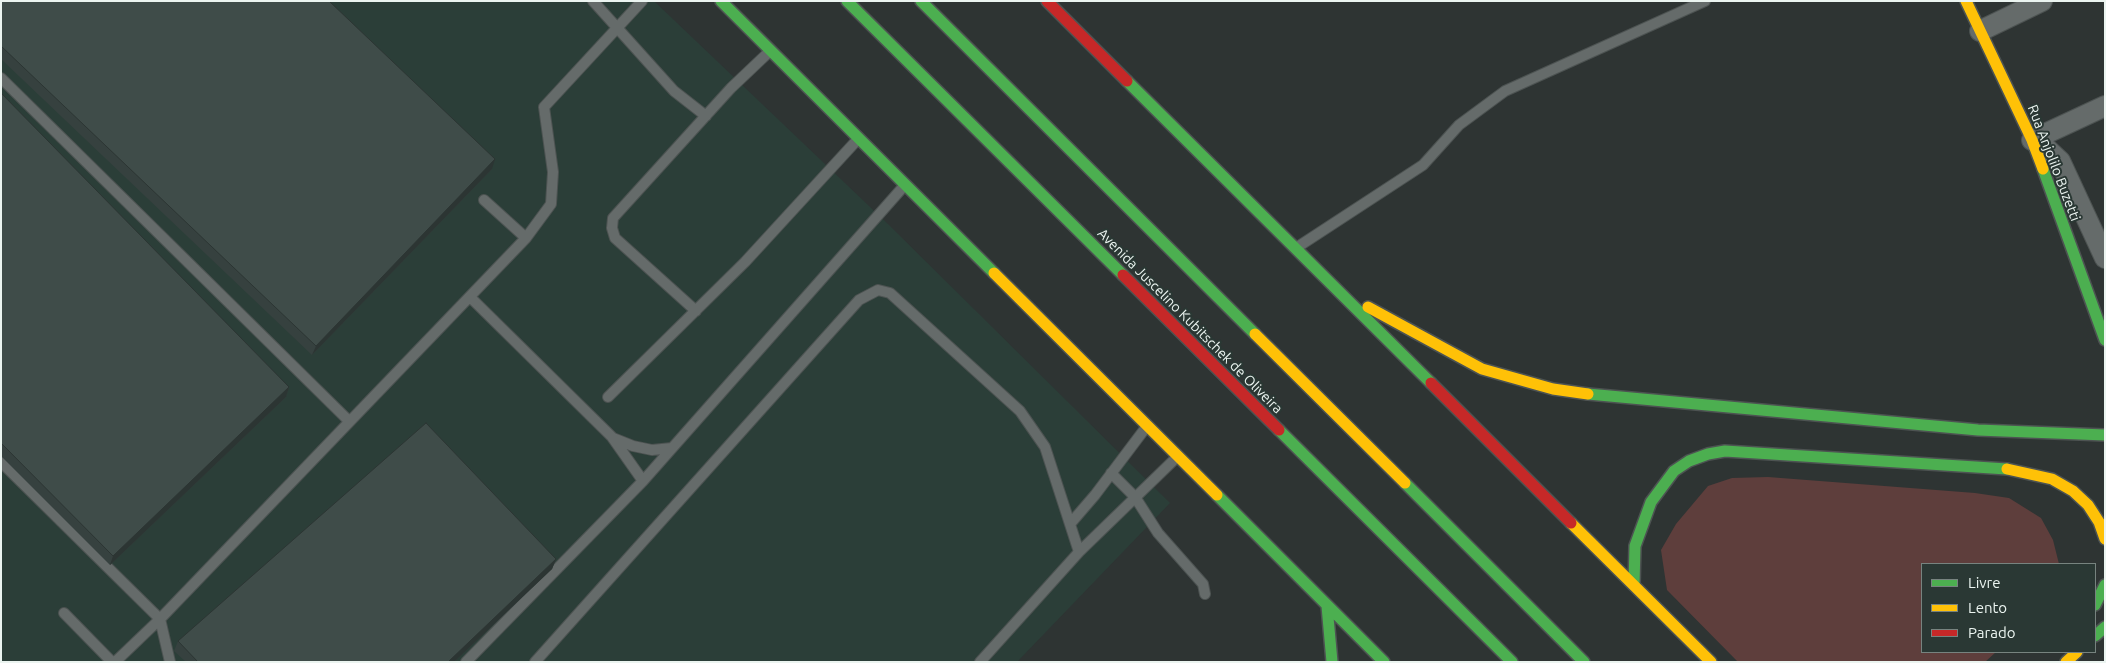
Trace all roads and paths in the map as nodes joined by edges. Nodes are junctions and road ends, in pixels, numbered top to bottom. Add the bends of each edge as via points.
1 (593, 1) edge
2 (642, 1) edge
3 (720, 1) edge
4 (848, 1) edge
5 (921, 1) edge
6 (1047, 1) edge
7 (1705, 1) edge
8 (1966, 1) edge
9 (2042, 1) edge
10 (616, 28) junction
11 (1980, 31) junction
12 (770, 51) junction
13 (1, 78) edge
14 (2105, 106) edge
15 (706, 116) junction
16 (859, 139) junction
17 (2032, 140) junction
18 (905, 185) junction
19 (484, 200) dead end
20 (526, 238) junction
21 (1295, 248) junction
22 (2105, 258) edge
23 (1334, 288) junction
24 (471, 298) junction
25 (696, 311) junction
26 (2105, 340) edge
27 (608, 397) dead end
28 (349, 421) junction
29 (1148, 426) junction
30 (2105, 435) edge
31 (612, 437) junction
32 (672, 448) junction
33 (1178, 456) junction
34 (1, 462) edge
35 (1110, 473) junction
36 (643, 481) junction
37 (1135, 497) junction
38 (1070, 524) junction
39 (1638, 538) junction
40 (2105, 539) edge
41 (1622, 544) dead end
42 (1594, 545) junction
43 (1608, 547) dead end
44 (1079, 552) junction
45 (2105, 585) edge
46 (1634, 586) junction
47 (1205, 594) dead end
48 (2096, 603) edge
49 (1327, 606) junction
50 (64, 613) dead end
51 (160, 619) junction
52 (2076, 653) edge
53 (113, 662) edge
54 (170, 662) edge
55 (466, 662) edge
56 (535, 662) edge
57 (980, 662) edge
58 (1332, 662) edge
59 (1384, 662) edge
60 (1512, 662) edge
61 (1584, 662) edge
62 (1711, 662) edge
63 (2066, 662) edge

1 - 10 lane
2 - 10 lane
3 - 12 main road
4 - 60 main road, Avenida Juscelino Kubitschek de Oliveira
5 - 61 main road
6 - 21 main road
7 - 21 lane via 1505,91 1459,125 1423,165
8 - 11 main road, Rua Anjolilo Buzetti
9 - 11 street
10 - 15 lane via 674,91
10 - 20 lane via 544,107 553,172 551,204
11 - 17 main road, Rua Anjolilo Buzetti
12 - 15 lane
12 - 16 main road
13 - 28 lane
14 - 17 street
15 - 25 lane via 613,218 612,228 616,238
16 - 18 main road
16 - 25 lane
17 - 22 street via 2046,147 2060,161
17 - 26 main road, Rua Anjolilo Buzetti
18 - 29 main road
18 - 32 lane
19 - 20 lane
20 - 24 lane
21 - 23 main road
23 - 30 main road via 1482,369 1553,389 1978,430
23 - 42 main road
24 - 28 lane
24 - 31 lane
25 - 27 lane
28 - 51 lane
29 - 33 main road
29 - 35 lane
31 - 32 lane via 652,450
31 - 36 lane
32 - 36 lane
33 - 37 lane
33 - 49 main road
34 - 51 lane
35 - 37 lane
35 - 38 lane
36 - 55 lane
37 - 44 lane
37 - 47 lane via 1158,533 1203,584
38 - 44 lane
38 - 56 lane via 1046,447 1020,411 890,293 878,290 859,300
39 - 40 main road via 1651,502 1674,471 1708,454 1746,450 2029,472 2052,479 2088,505
39 - 41 main road
39 - 46 main road via 1633,565
42 - 43 main road
42 - 46 main road
44 - 57 lane
45 - 48 main road
46 - 62 main road
49 - 58 main road
49 - 59 main road
50 - 53 lane
51 - 53 lane
51 - 54 lane
52 - 63 main road

